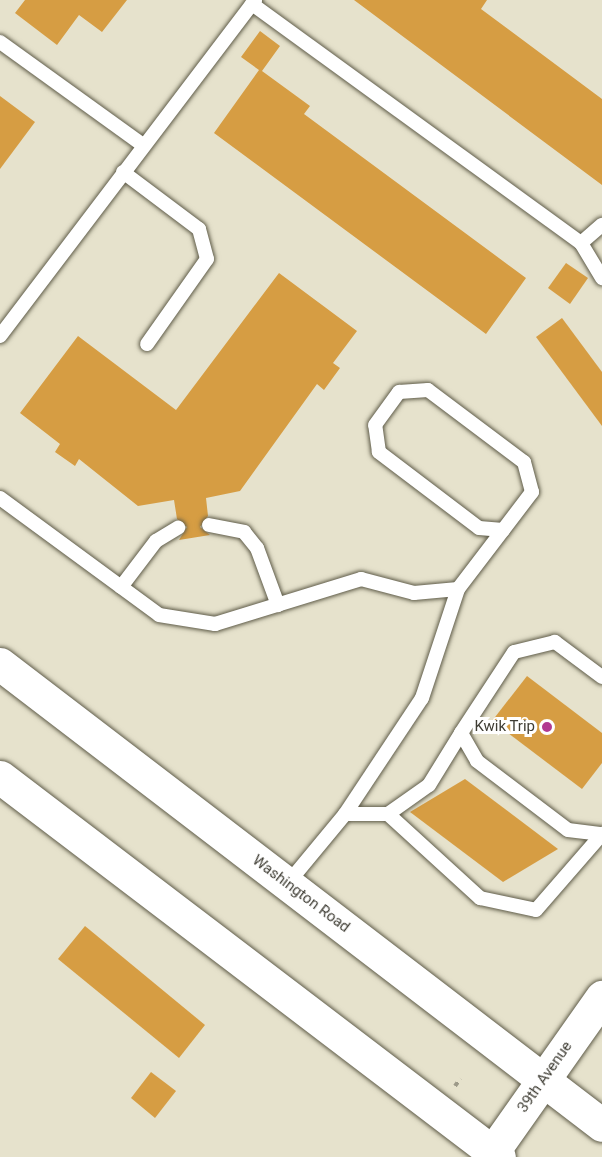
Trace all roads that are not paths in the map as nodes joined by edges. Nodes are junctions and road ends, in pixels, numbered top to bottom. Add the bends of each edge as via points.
1 (253, 2) edge
2 (0, 42) edge
3 (143, 145) junction
4 (123, 172) junction
5 (602, 225) edge
6 (581, 243) junction
7 (602, 278) edge
8 (0, 336) edge
9 (147, 344) dead end
10 (0, 498) edge
11 (209, 525) dead end
12 (178, 528) dead end
13 (503, 530) junction
14 (121, 587) junction
15 (458, 589) junction
16 (278, 605) junction
17 (0, 664) edge
18 (602, 677) edge
19 (461, 733) junction
20 (0, 777) edge
21 (388, 813) junction
22 (345, 814) junction
23 (602, 834) edge
24 (288, 883) junction
25 (602, 997) edge
26 (543, 1079) junction
27 (602, 1125) edge
28 (494, 1155) edge

1 - 3 lane
1 - 6 lane
2 - 3 lane
3 - 4 lane
4 - 8 lane
4 - 9 lane via 199,229 207,260
5 - 6 lane
6 - 7 lane
10 - 14 lane
11 - 16 lane via 244,532 257,548
12 - 14 lane via 156,541
13 - 13 lane via 479,528 379,452 375,425 399,392 428,390 524,462 532,492
13 - 15 lane
14 - 16 lane via 159,615 215,624
15 - 16 lane via 414,593 361,579
15 - 22 lane via 422,698
17 - 24 main road, Washington Road
18 - 19 lane via 555,642 514,652
19 - 21 lane via 429,785
19 - 23 lane via 477,761 568,830
20 - 28 main road
21 - 22 lane
21 - 23 lane via 480,898 536,910
22 - 24 lane
24 - 26 main road, Washington Road
25 - 26 main road, 39th Avenue
26 - 27 main road, Washington Road
26 - 28 main road, 39th Avenue

